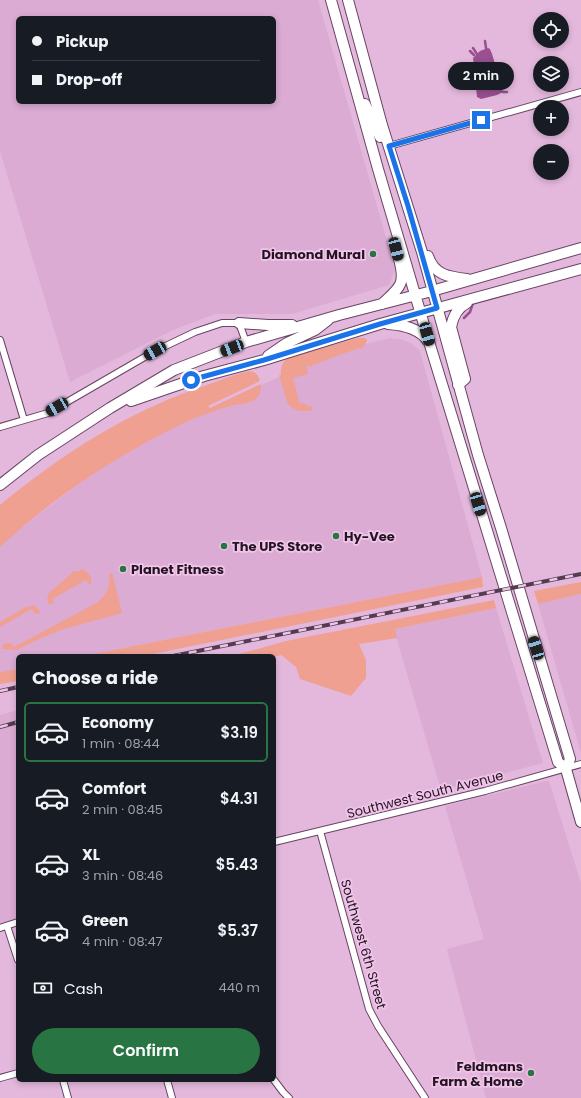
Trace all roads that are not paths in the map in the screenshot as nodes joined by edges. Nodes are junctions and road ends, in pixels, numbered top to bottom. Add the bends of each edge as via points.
1 (331, 0) edge
2 (348, 0) edge
3 (581, 92) edge
4 (358, 97) junction
5 (389, 146) junction
6 (397, 228) junction
7 (416, 234) junction
8 (581, 248) edge
9 (581, 269) edge
10 (471, 280) junction
11 (432, 291) junction
12 (417, 295) junction
13 (480, 296) junction
14 (381, 305) junction
15 (437, 308) junction
16 (421, 313) junction
17 (332, 317) junction
18 (314, 322) junction
19 (240, 323) junction
20 (380, 324) junction
21 (0, 340) edge
22 (246, 342) junction
23 (430, 344) junction
24 (264, 360) junction
25 (458, 385) junction
26 (110, 408) junction
27 (24, 420) junction
28 (0, 427) edge
29 (0, 485) edge
30 (581, 764) edge
31 (566, 769) junction
32 (581, 822) edge
33 (320, 831) junction
34 (276, 842) edge
35 (16, 923) edge
36 (3, 927) edge
37 (16, 956) edge
38 (16, 1074) edge
39 (0, 1078) edge
40 (64, 1082) edge
41 (168, 1082) edge
42 (276, 1082) edge
43 (68, 1098) edge
44 (172, 1098) edge
45 (289, 1098) edge
46 (426, 1098) edge

1 - 4 main road
2 - 5 main road
3 - 5 street
4 - 5 main road via 366,106 384,144
4 - 6 main road
5 - 7 main road
6 - 12 main road
6 - 14 main road via 393,238 403,276 397,290
7 - 10 main road via 424,244 430,263 436,270
7 - 11 main road
8 - 10 main road
9 - 13 main road
10 - 11 main road
11 - 12 main road
11 - 15 main road
12 - 14 main road
12 - 16 main road
13 - 15 main road
13 - 25 main road via 459,308 452,320 451,327 465,379
14 - 17 main road
15 - 16 main road
15 - 25 main road
16 - 20 main road
16 - 23 main road
17 - 18 main road
17 - 24 main road via 315,330 277,349
18 - 19 main road via 286,326
18 - 22 main road
19 - 22 street
19 - 27 street via 222,323 196,332 155,351 48,413
20 - 23 main road via 400,325 414,330 421,333
20 - 24 main road
21 - 27 street
22 - 26 main road via 174,370
23 - 31 main road via 558,762
24 - 26 main road via 204,376
25 - 31 main road via 570,759
26 - 29 main road via 38,455
27 - 28 street
30 - 31 street, Southwest South Avenue
31 - 32 main road
31 - 33 street, Southwest South Avenue
33 - 34 street, Southwest South Avenue
33 - 46 street, Southwest 6th Street via 370,1009 378,1026
35 - 36 street
36 - 37 street
38 - 39 street
40 - 43 street
41 - 44 street
42 - 45 street

